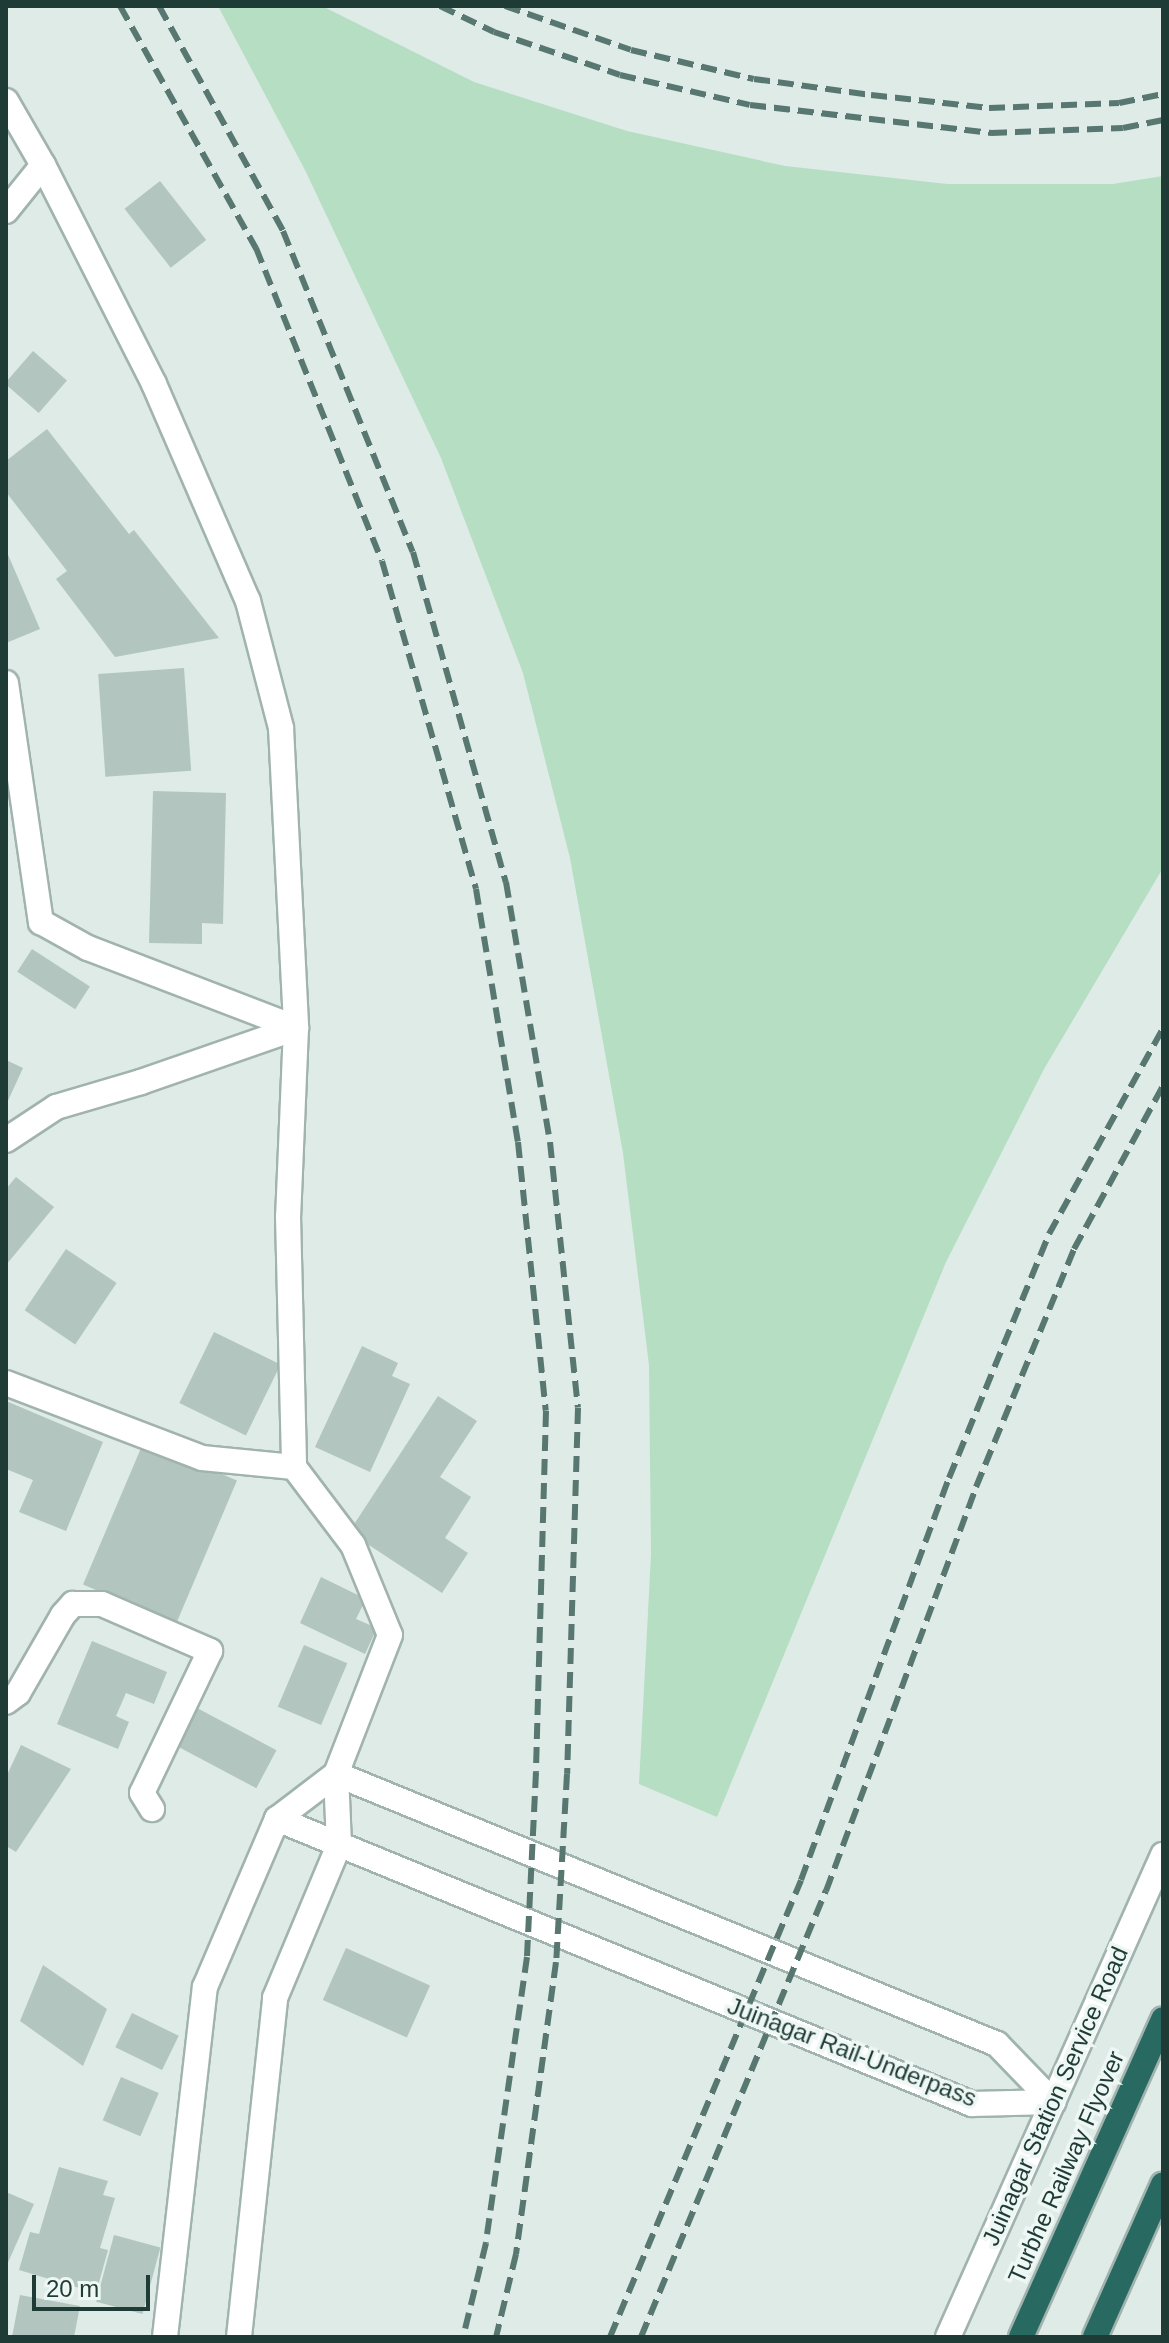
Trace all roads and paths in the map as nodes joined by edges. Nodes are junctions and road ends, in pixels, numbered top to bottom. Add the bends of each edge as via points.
1 (6, 101) edge
2 (43, 165) junction
3 (6, 211) edge
4 (6, 683) edge
5 (296, 1028) junction
6 (6, 1140) edge
7 (6, 1383) edge
8 (294, 1467) junction
9 (6, 1702) edge
10 (336, 1774) junction
11 (152, 1809) dead end
12 (277, 1819) junction
13 (339, 1845) junction
14 (1163, 1855) edge
15 (1163, 2019) edge
16 (1053, 2102) junction
17 (1163, 2184) edge
18 (165, 2337) edge
19 (239, 2337) edge
20 (948, 2337) edge
21 (1021, 2337) edge
22 (1095, 2337) edge

1 - 2 street
2 - 3 street
2 - 5 street via 154,384 248,601 281,728
4 - 5 street via 41,922 88,948
5 - 6 street via 56,1107
5 - 8 street via 288,1216
7 - 8 street via 202,1458
8 - 10 street via 353,1545 390,1635
9 - 11 street via 18,1693 73,1604 102,1604 210,1651 142,1793
10 - 12 street
10 - 13 street
10 - 16 street via 997,2044
12 - 13 street, Juinagar Rail-Underpass
12 - 18 street via 205,1987
13 - 16 street, Juinagar Rail-Underpass via 972,2104
13 - 19 street via 275,1998
14 - 16 street, Juinagar Station Service Road
15 - 21 highway, Turbhe Railway Flyover
16 - 20 street, Juinagar Station Service Road
17 - 22 highway

